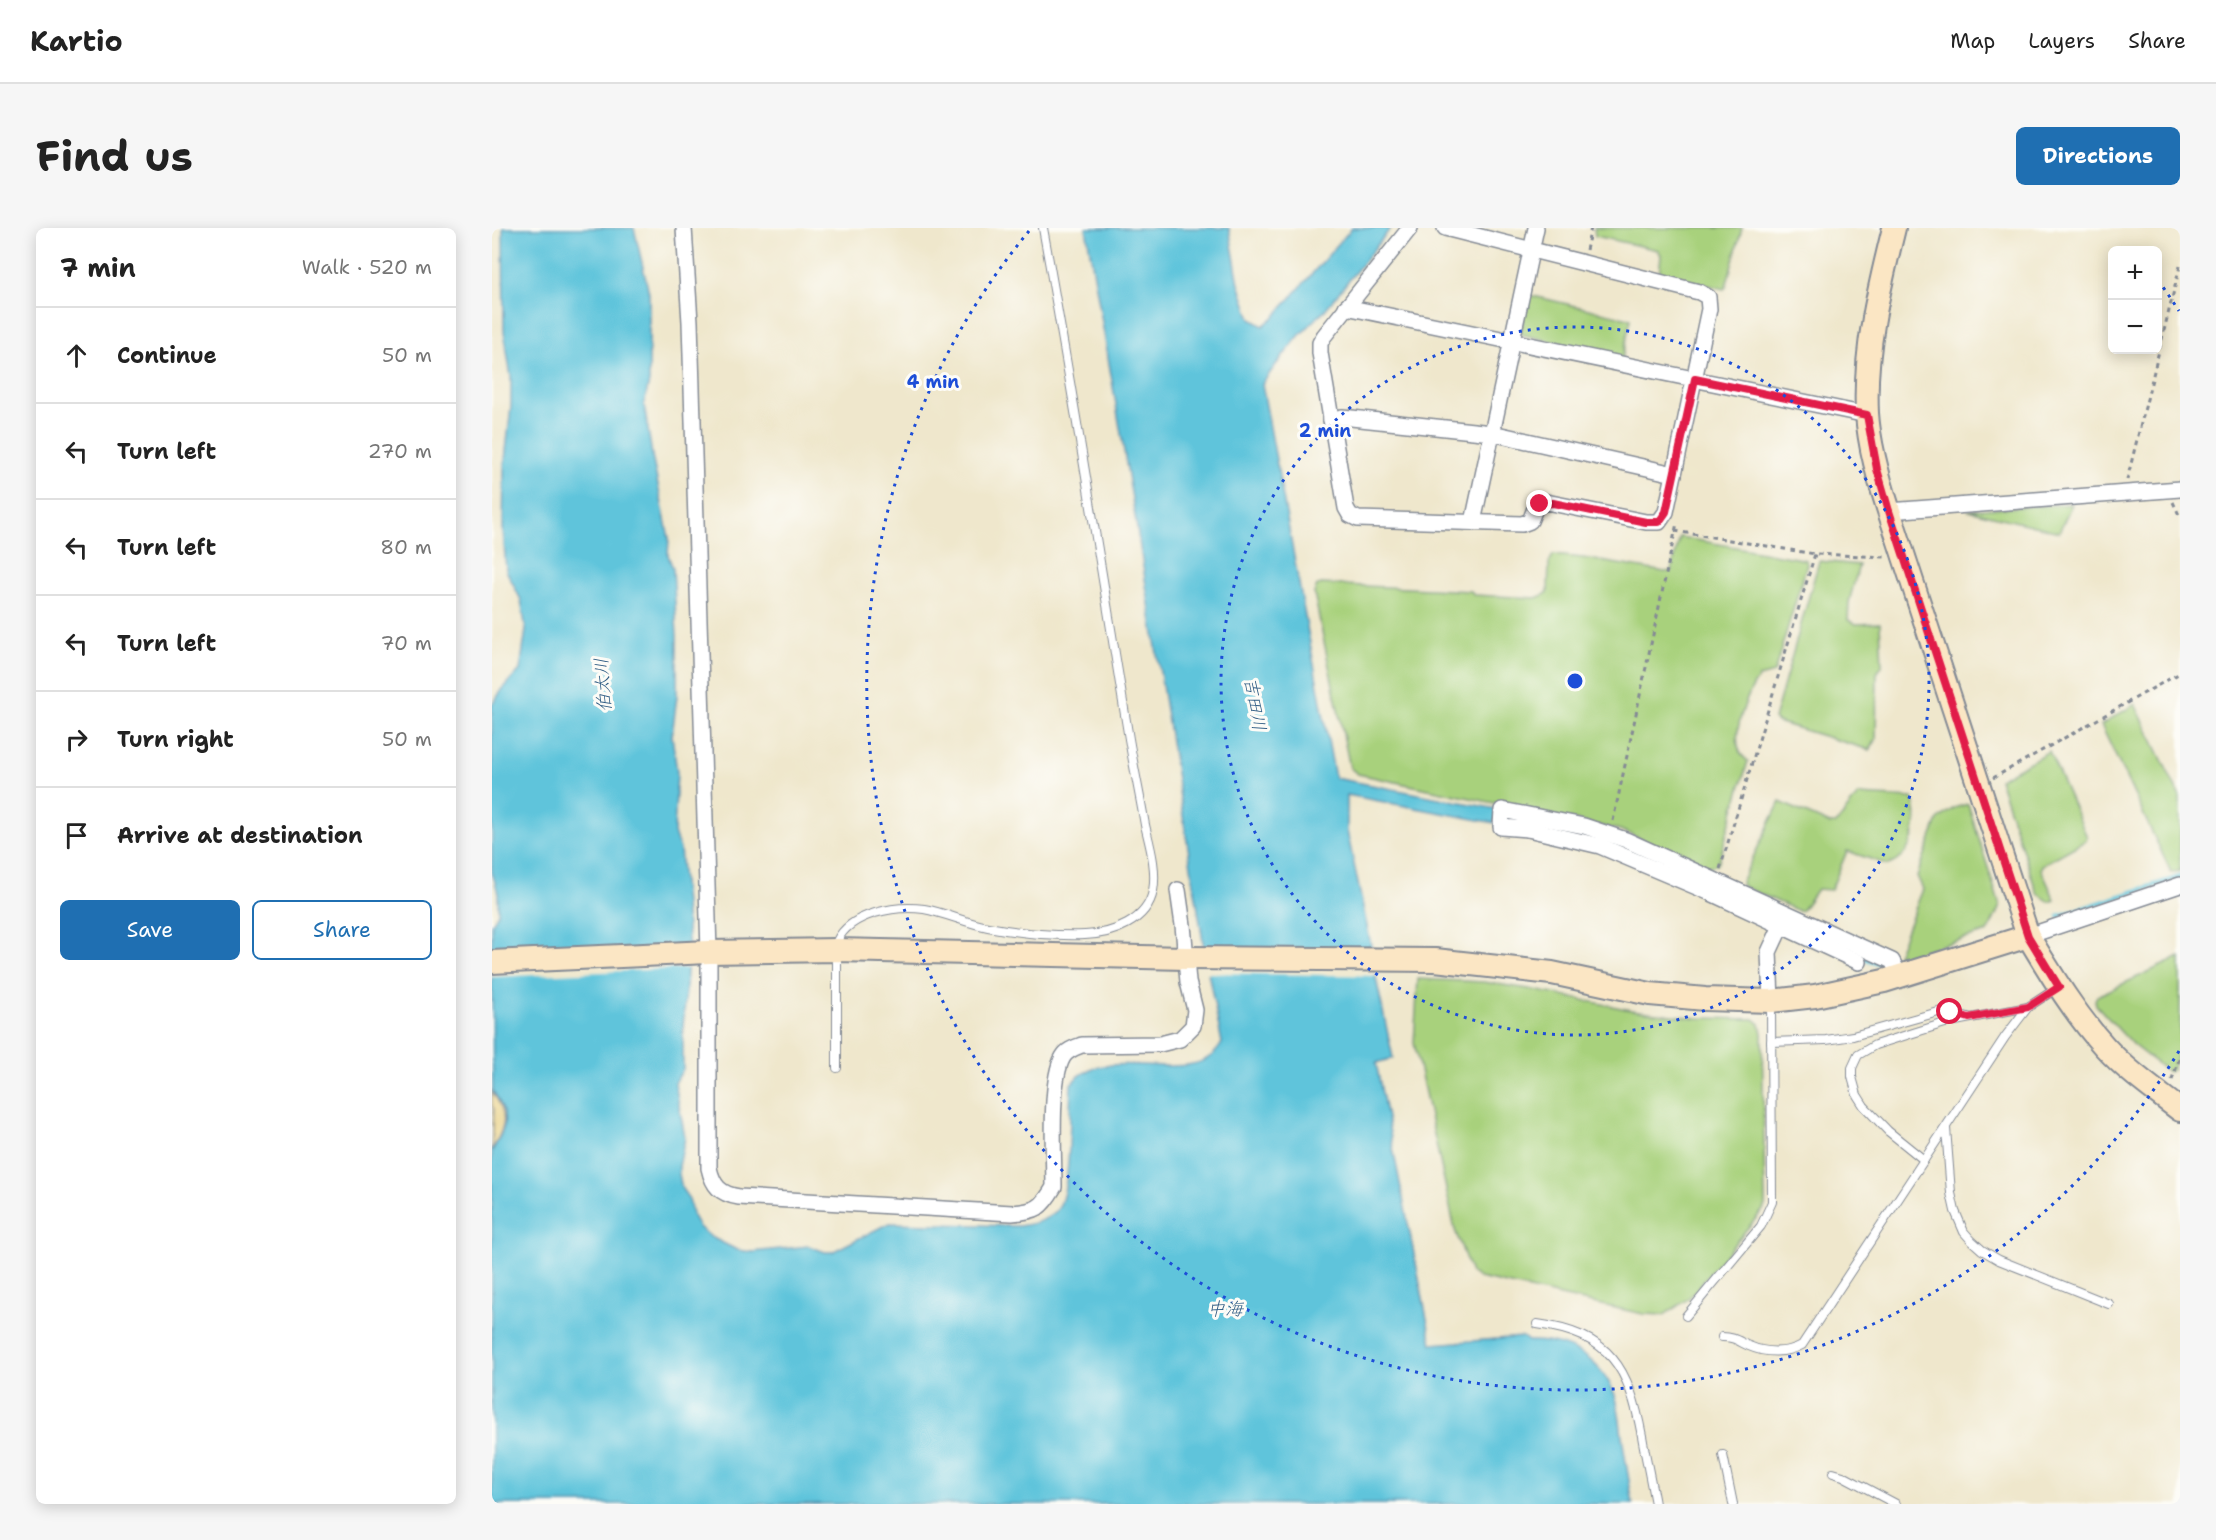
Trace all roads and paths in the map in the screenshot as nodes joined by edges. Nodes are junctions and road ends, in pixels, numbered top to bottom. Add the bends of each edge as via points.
1 (684, 228) edge
2 (1043, 228) edge
3 (1410, 228) edge
4 (1445, 228) edge
5 (1536, 228) edge
6 (1591, 228) edge
7 (1894, 228) edge
8 (1531, 251) junction
9 (1583, 263) junction
10 (2180, 266) edge
11 (1346, 307) junction
12 (1512, 342) junction
13 (1695, 379) junction
14 (1867, 415) junction
15 (1331, 420) junction
16 (1492, 434) junction
17 (1674, 474) junction
18 (2180, 489) edge
19 (2124, 493) junction
20 (1889, 511) junction
21 (1473, 522) junction
22 (1675, 531) dead end
23 (1815, 554) junction
24 (1885, 558) dead end
25 (1662, 599) dead end
26 (2180, 673) edge
27 (1978, 787) junction
28 (1501, 820) dead end
29 (1529, 823) junction
30 (1609, 833) junction
31 (2180, 885) edge
32 (1714, 887) junction
33 (1178, 890) dead end
34 (1782, 924) junction
35 (2028, 936) junction
36 (837, 950) junction
37 (709, 952) junction
38 (1193, 958) junction
39 (492, 962) edge
40 (1859, 962) dead end
41 (1900, 976) junction
42 (2059, 987) junction
43 (1771, 1001) junction
44 (2028, 1007) junction
45 (1969, 1018) junction
46 (1772, 1042) junction
47 (2180, 1056) edge
48 (837, 1068) dead end
49 (2172, 1104) edge
50 (1946, 1128) junction
51 (1924, 1160) junction
52 (2109, 1304) dead end
53 (1686, 1316) dead end
54 (1537, 1324) dead end
55 (1722, 1337) dead end
56 (1723, 1455) dead end
57 (1833, 1473) dead end
58 (1654, 1504) edge
59 (1733, 1504) edge
60 (1896, 1504) edge

1 - 37 street
2 - 36 lane via 1134,771 1153,861 1153,892 1143,911 1110,932 1078,935 1004,930 909,908 873,914 858,921 841,934
3 - 11 street
4 - 8 street
5 - 8 street
6 - 9 path
7 - 14 street via 1868,350
8 - 9 street
8 - 12 street
9 - 13 street via 1708,297
10 - 19 path
11 - 12 street
11 - 15 street via 1321,339
12 - 13 street
12 - 16 street
13 - 14 street
13 - 17 street
14 - 20 street
15 - 16 street via 1342,417
15 - 21 street via 1346,508 1353,518
16 - 17 street
16 - 21 street
17 - 21 street via 1666,512 1659,522 1546,502 1536,506 1530,521 1522,524
18 - 19 street
19 - 20 street
20 - 27 street
22 - 23 path
23 - 24 path
23 - 32 path
25 - 30 path
26 - 27 path
27 - 35 street
28 - 29 street via 1502,810
29 - 30 street via 1584,826
29 - 32 street
30 - 32 street
31 - 35 street
32 - 34 street
32 - 41 street via 1892,961
33 - 38 street
34 - 40 street
34 - 43 street via 1769,952
35 - 41 street
35 - 42 street
36 - 37 street
36 - 38 street
36 - 48 lane
37 - 38 street via 709,1168 717,1188 726,1195 739,1197 1012,1214 1033,1211 1054,1187 1055,1077 1063,1056 1082,1045 1160,1044 1180,1039 1193,1026 1195,1017
37 - 39 street
38 - 43 street via 1447,961 1552,973 1650,994
41 - 43 street via 1815,996
42 - 44 lane
42 - 49 street via 2105,1047
43 - 46 lane
44 - 45 lane
44 - 50 lane
45 - 46 lane via 1942,1011 1852,1036
45 - 51 lane via 1875,1045 1858,1055 1852,1068 1854,1086 1864,1106
46 - 53 lane via 1770,1210
47 - 49 path
50 - 51 lane
50 - 52 lane via 1954,1211 1972,1242 1999,1260
51 - 55 lane via 1802,1345 1770,1351 1737,1338
54 - 58 lane via 1580,1334 1611,1355 1635,1402
56 - 59 lane
57 - 60 lane

